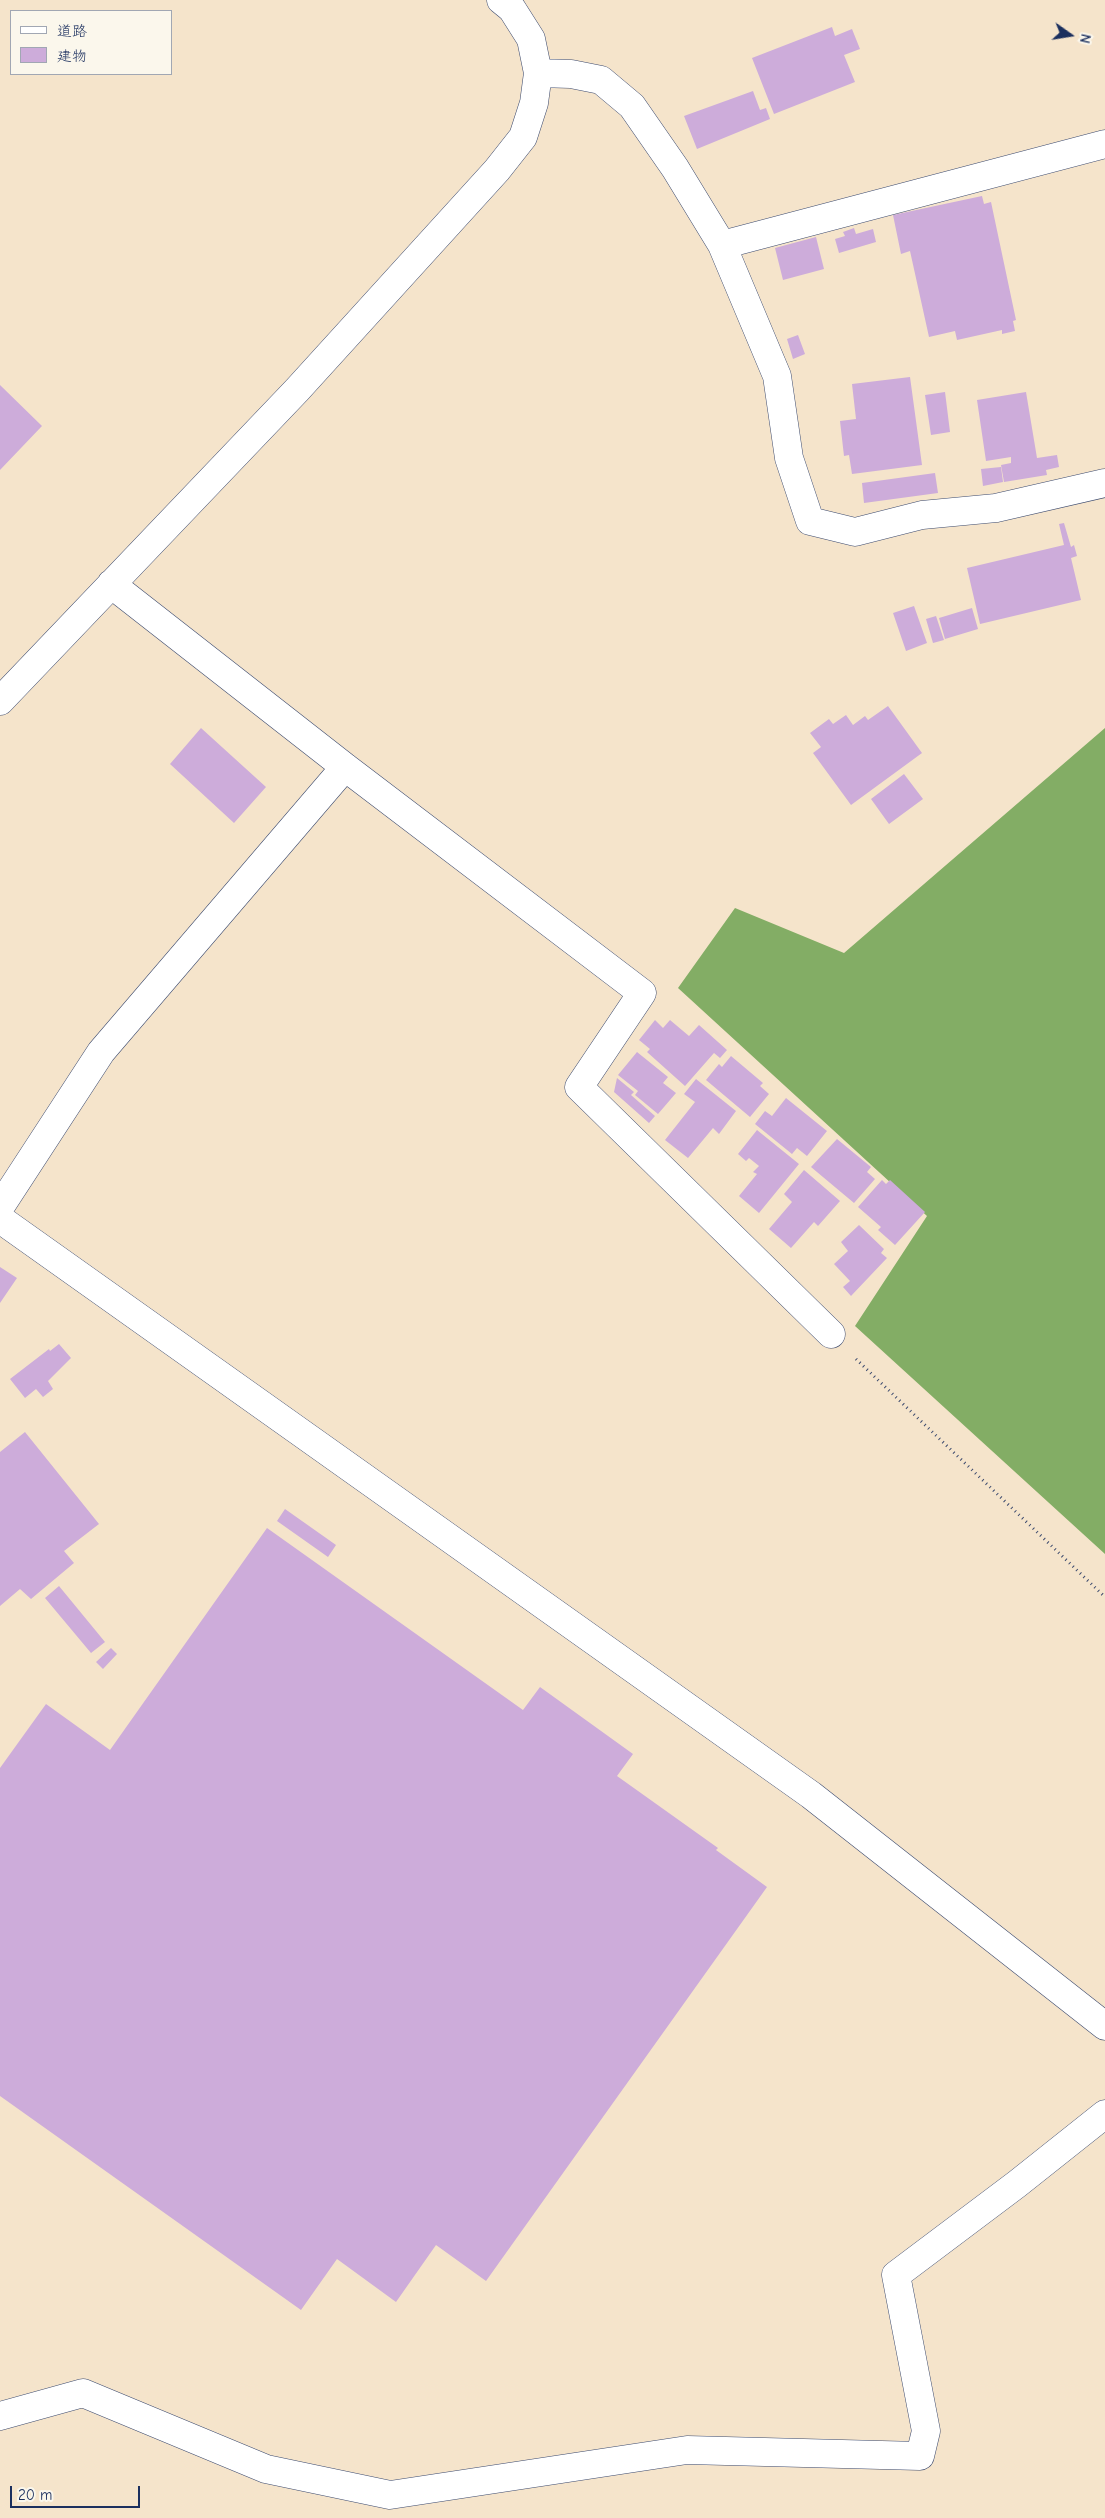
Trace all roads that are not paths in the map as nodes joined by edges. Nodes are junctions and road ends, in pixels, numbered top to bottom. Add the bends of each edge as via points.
1 (501, 0) edge
2 (538, 73) junction
3 (1105, 144) edge
4 (722, 244) junction
5 (1105, 482) edge
6 (111, 584) junction
7 (0, 701) edge
8 (346, 768) junction
9 (0, 1206) edge
10 (0, 1219) edge
11 (830, 1334) road end
12 (1105, 2026) edge
13 (1105, 2114) edge
14 (0, 2416) edge

1 - 2 street via 512,9 531,40
2 - 4 street via 571,74 601,80 632,106 676,168
2 - 6 street via 534,103 523,137 498,170 297,390
3 - 4 street
4 - 5 street via 777,376 789,458 810,521 855,532 922,515 996,508
6 - 7 street
6 - 8 street
8 - 9 street via 101,1052
8 - 11 street via 642,993 579,1087
10 - 12 street via 811,1795
13 - 14 street via 896,2275 926,2431 920,2456 687,2450 390,2495 266,2469 83,2393

